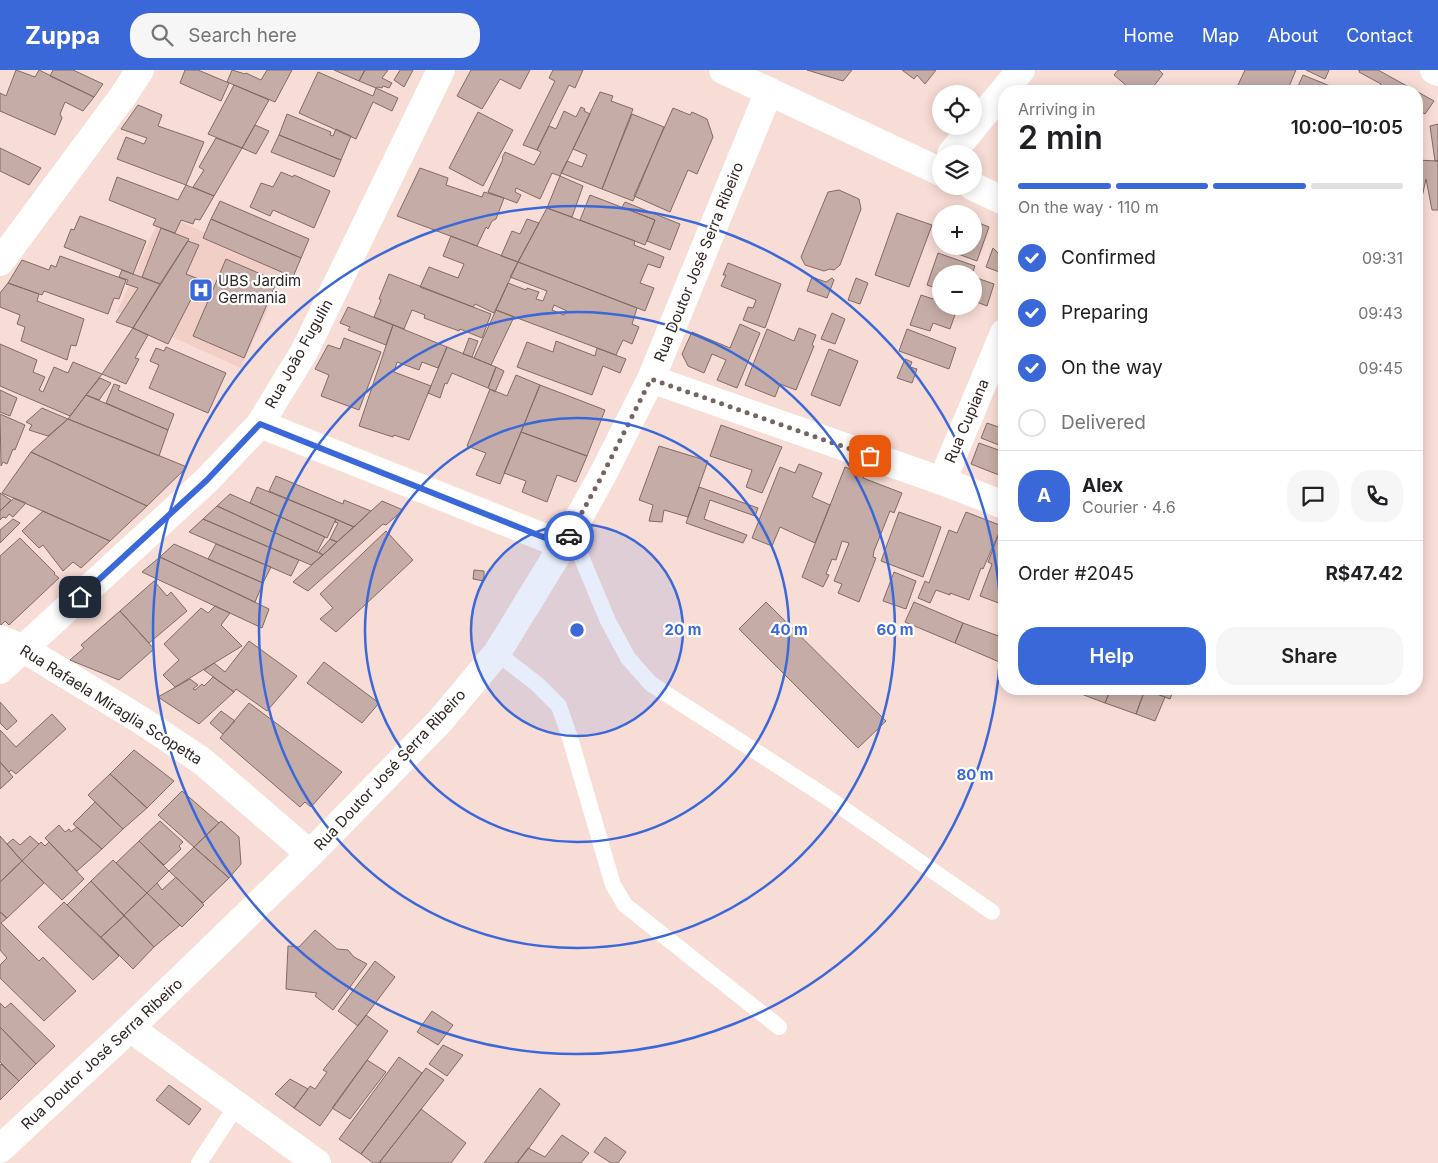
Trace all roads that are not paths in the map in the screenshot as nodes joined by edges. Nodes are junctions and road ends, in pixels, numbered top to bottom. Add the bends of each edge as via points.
1 (140, 70) edge
2 (441, 70) edge
3 (724, 70) edge
4 (1021, 70) edge
5 (1434, 70) edge
6 (1438, 72) edge
7 (1008, 85) edge
8 (769, 91) junction
9 (998, 97) edge
10 (982, 116) edge
11 (967, 135) edge
12 (958, 145) edge
13 (932, 161) edge
14 (982, 191) edge
15 (998, 198) edge
16 (0, 262) edge
17 (998, 347) edge
18 (651, 379) junction
19 (260, 424) junction
20 (942, 481) junction
21 (998, 503) edge
22 (566, 541) junction
23 (12, 644) edge
24 (497, 653) junction
25 (0, 670) edge
26 (310, 854) junction
27 (992, 912) dead end
28 (778, 1027) dead end
29 (130, 1028) junction
30 (237, 1105) junction
31 (0, 1149) edge
32 (199, 1163) edge
33 (317, 1163) edge

1 - 16 street
2 - 19 street, Rua João Fugulin via 304,352
3 - 8 street
4 - 7 street
5 - 6 street
8 - 13 street
8 - 18 street, Rua Doutor José Serra Ribeiro
9 - 10 street
11 - 12 street
14 - 15 street
17 - 20 street, Rua Cupiana
18 - 20 street
18 - 22 street, Rua Doutor José Serra Ribeiro
19 - 22 street
19 - 23 street, Rua João Fugulin via 207,480
20 - 21 street
22 - 24 street, Rua Doutor José Serra Ribeiro
22 - 27 lane via 580,554 628,658 651,684 828,798
23 - 25 street, Rua João Fugulin
23 - 26 street, Rua Rafaela Miraglia Scopetta via 138,718 202,761
24 - 26 street, Rua Doutor José Serra Ribeiro via 440,722
24 - 28 lane via 538,684 558,706 613,885 625,905
26 - 29 street, Rua Doutor José Serra Ribeiro
29 - 30 street
29 - 31 street, Rua Doutor José Serra Ribeiro
30 - 32 lane
30 - 33 street

